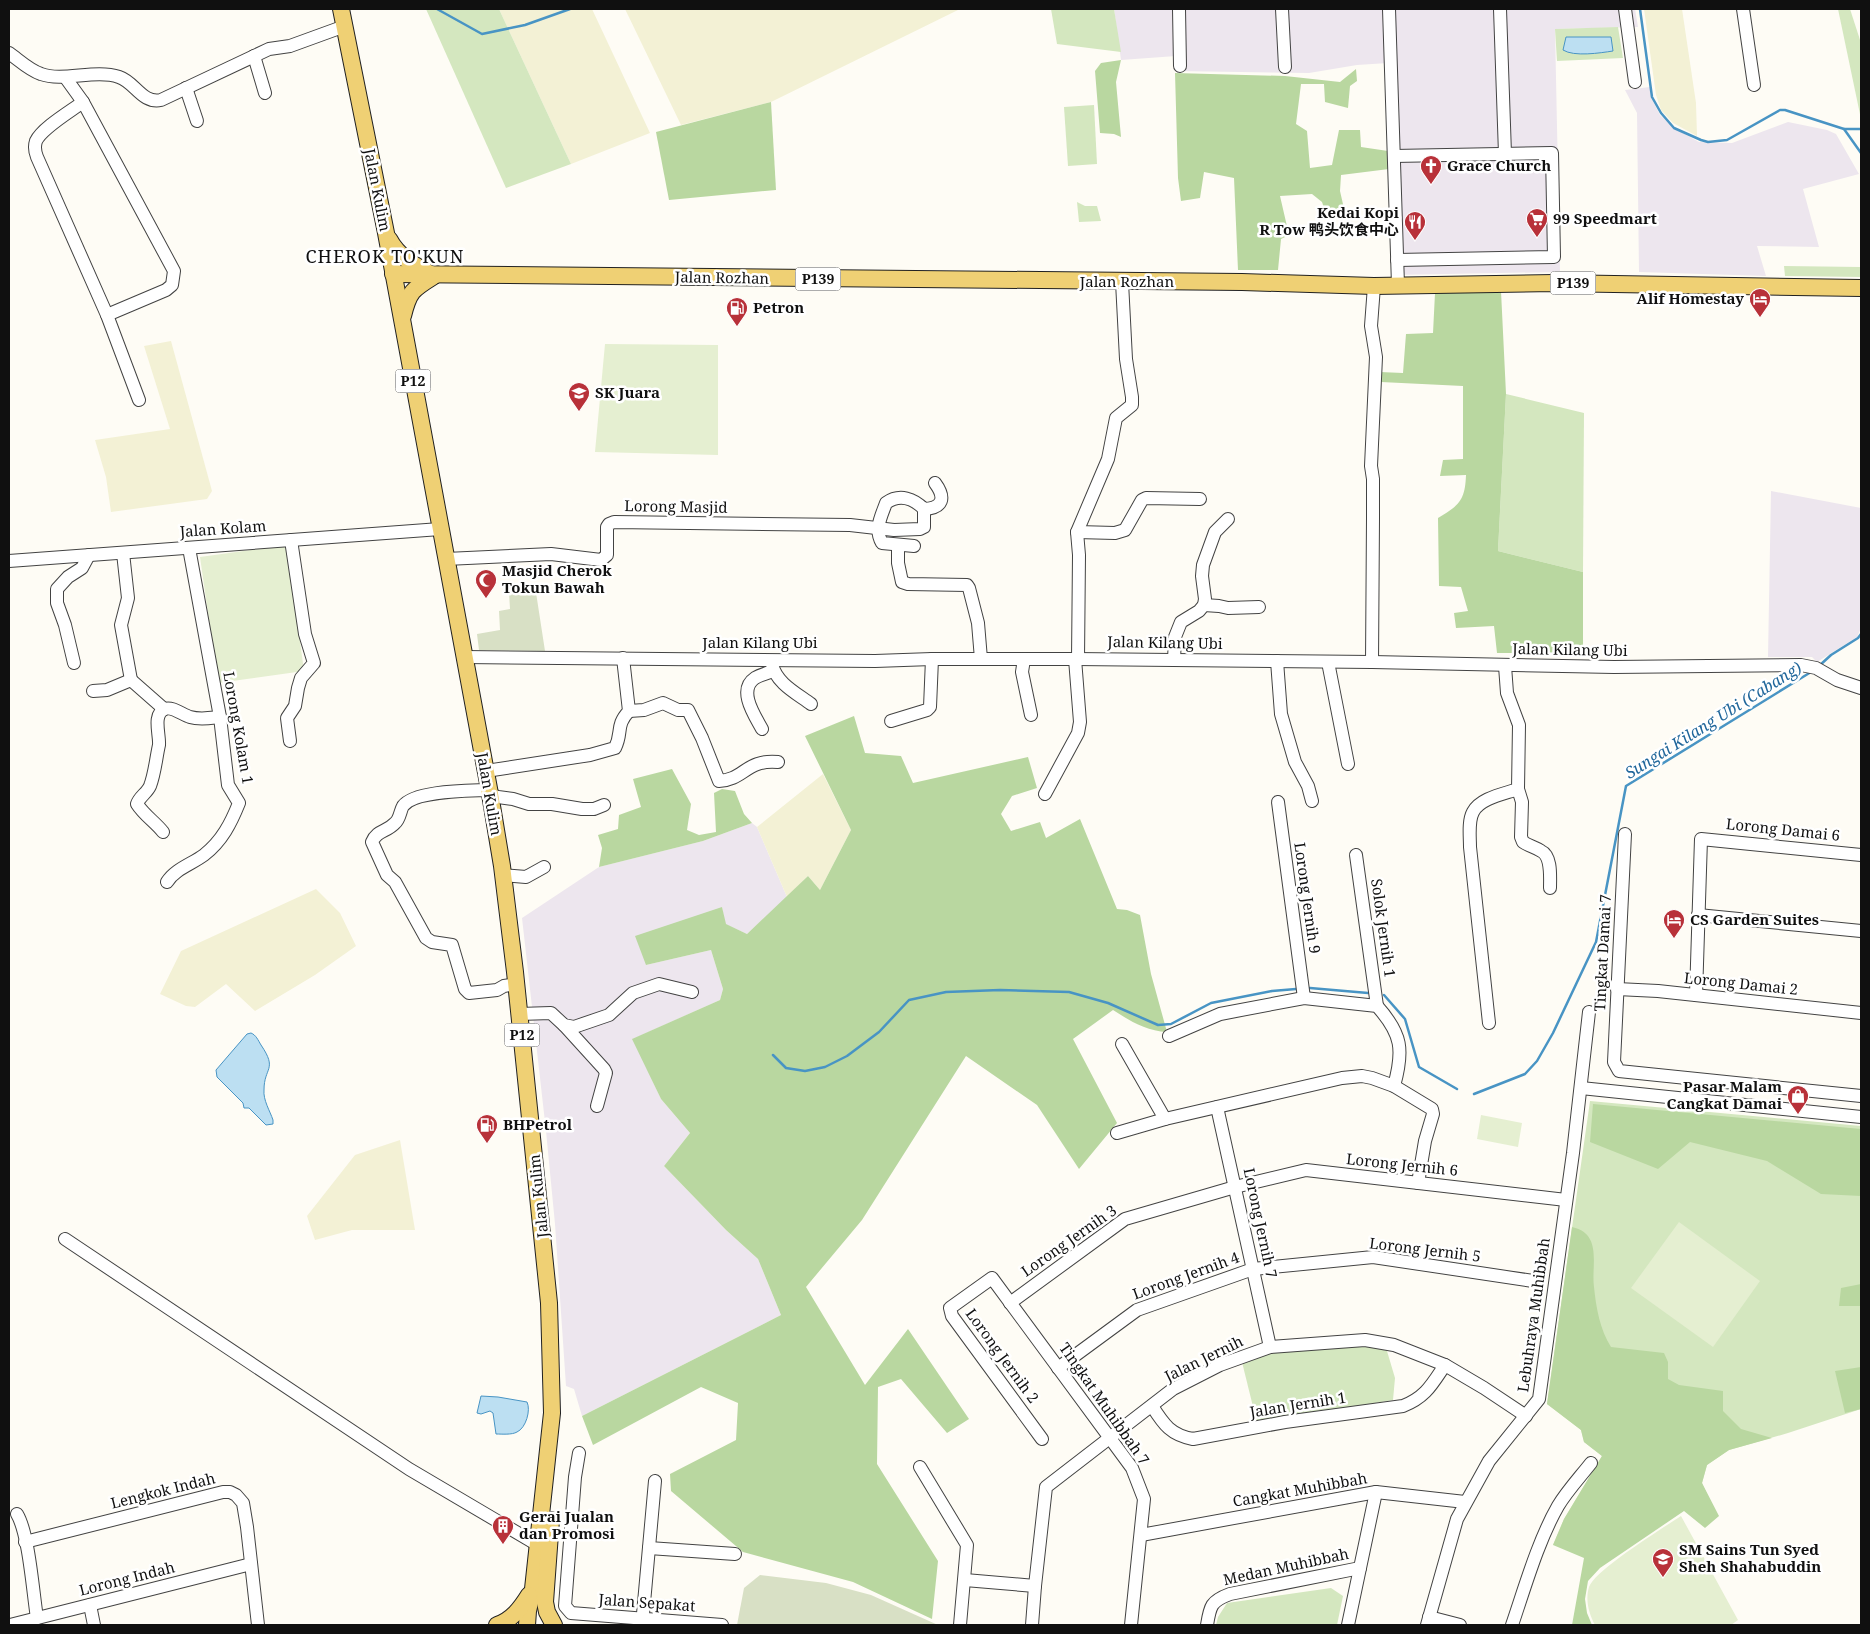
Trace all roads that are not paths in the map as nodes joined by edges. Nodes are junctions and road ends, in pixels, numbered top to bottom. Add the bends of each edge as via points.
1 (341, 9) edge
2 (1179, 9) edge
3 (1282, 9) edge
4 (1389, 9) edge
5 (1500, 9) edge
6 (1625, 9) edge
7 (1742, 9) edge
8 (345, 26) junction
9 (9, 53) edge
10 (254, 56) junction
11 (1180, 66) dead end
12 (1285, 67) dead end
13 (65, 77) junction
14 (1635, 82) dead end
15 (1754, 85) dead end
16 (186, 88) junction
17 (266, 93) dead end
18 (83, 102) junction
19 (197, 121) dead end
20 (1505, 154) junction
21 (1394, 156) junction
22 (386, 233) junction
23 (1397, 260) junction
24 (393, 274) junction
25 (434, 276) junction
26 (1122, 282) junction
27 (1398, 285) junction
28 (1374, 286) junction
29 (1861, 288) edge
30 (107, 315) junction
31 (402, 321) junction
32 (139, 400) dead end
33 (935, 483) dead end
34 (1200, 499) dead end
35 (924, 509) junction
36 (1228, 519) dead end
37 (878, 527) junction
38 (440, 529) junction
39 (1077, 532) junction
40 (291, 540) junction
41 (898, 545) junction
42 (914, 546) dead end
43 (189, 548) junction
44 (123, 553) junction
45 (89, 555) junction
46 (446, 559) junction
47 (9, 561) edge
48 (1204, 605) junction
49 (1259, 607) dead end
50 (464, 656) junction
51 (623, 658) junction
52 (932, 659) junction
53 (981, 659) junction
54 (1024, 659) junction
55 (1077, 659) junction
56 (1174, 660) junction
57 (1277, 661) junction
58 (1328, 662) junction
59 (1372, 662) junction
60 (74, 664) dead end
61 (772, 665) junction
62 (1505, 666) junction
63 (131, 680) junction
64 (1861, 688) edge
65 (93, 691) dead end
66 (811, 704) dead end
67 (164, 709) junction
68 (629, 711) junction
69 (1031, 715) dead end
70 (220, 717) junction
71 (891, 721) dead end
72 (762, 729) dead end
73 (290, 741) dead end
74 (778, 762) dead end
75 (1348, 764) dead end
76 (486, 771) junction
77 (1518, 789) junction
78 (490, 792) junction
79 (1045, 794) dead end
80 (1312, 801) dead end
81 (1278, 802) dead end
82 (604, 805) dead end
83 (163, 832) dead end
84 (1625, 834) dead end
85 (1356, 855) dead end
86 (1861, 855) edge
87 (544, 867) dead end
88 (503, 875) junction
89 (167, 882) dead end
90 (1550, 888) dead end
91 (1698, 915) junction
92 (1861, 931) edge
93 (516, 984) junction
94 (1617, 990) junction
95 (692, 992) dead end
96 (1696, 995) junction
97 (1304, 998) junction
98 (1377, 1006) junction
99 (1590, 1012) dead end
100 (1861, 1013) edge
101 (519, 1014) junction
102 (1489, 1023) dead end
103 (564, 1025) junction
104 (1170, 1036) dead end
105 (1122, 1044) dead end
106 (1394, 1086) junction
107 (1581, 1088) junction
108 (1861, 1096) edge
109 (597, 1106) dead end
110 (1217, 1107) junction
111 (1861, 1117) edge
112 (1165, 1119) junction
113 (1117, 1133) dead end
114 (1418, 1183) junction
115 (1235, 1186) junction
116 (1566, 1200) junction
117 (65, 1239) dead end
118 (1253, 1269) junction
119 (992, 1278) joint
120 (1533, 1281) dead end
121 (1010, 1303) junction
122 (1270, 1346) junction
123 (1445, 1365) junction
124 (1058, 1368) junction
125 (1152, 1406) junction
126 (1526, 1416) junction
127 (1042, 1438) dead end
128 (1110, 1438) junction
129 (580, 1453) dead end
130 (1591, 1463) dead end
131 (920, 1467) dead end
132 (655, 1481) dead end
133 (544, 1489) junction
134 (1376, 1492) junction
135 (1465, 1502) junction
136 (17, 1514) dead end
137 (1141, 1535) junction
138 (25, 1542) junction
139 (538, 1545) junction
140 (649, 1548) junction
141 (736, 1554) dead end
142 (251, 1564) junction
143 (1360, 1568) junction
144 (965, 1580) junction
145 (1035, 1586) junction
146 (533, 1589) junction
147 (90, 1605) junction
148 (37, 1618) junction
149 (1428, 1621) edge
150 (642, 1622) edge
151 (10, 1625) edge
152 (94, 1625) edge
153 (258, 1625) edge
154 (498, 1625) edge
155 (527, 1625) edge
156 (537, 1625) edge
157 (554, 1625) edge
158 (722, 1625) edge
159 (960, 1625) edge
160 (1032, 1625) edge
161 (1131, 1625) edge
162 (1207, 1625) edge
163 (1348, 1625) edge
164 (1460, 1625) edge
165 (1512, 1625) edge

1 - 8 main road, Jalan Kulim / P12
2 - 11 street
3 - 12 street
4 - 21 street
5 - 20 street
6 - 14 street
7 - 15 street
8 - 10 street
8 - 22 main road, Jalan Kulim / P12
9 - 13 street via 40,74
10 - 16 street
10 - 17 street
13 - 16 street via 78,74 117,76 154,101
13 - 18 street
16 - 19 street
18 - 30 street via 45,131 34,148
18 - 30 street via 174,271 172,285 166,290
20 - 21 street
20 - 23 street via 1552,153 1554,257
21 - 23 street
22 - 24 main road, Jalan Kulim / P12
22 - 25 main road via 394,249 407,261
23 - 27 street
24 - 25 main road, Jalan Rozhan / P139
24 - 31 main road, Jalan Kulim / P12
25 - 26 main road, Jalan Rozhan / P139
25 - 31 main road via 417,286 407,297
26 - 28 main road, Jalan Rozhan / P139
26 - 39 street via 1132,405 1116,418 1108,459
27 - 28 main road, Jalan Rozhan / P139
27 - 29 main road, Jalan Rozhan / P139 via 1563,283
28 - 59 street via 1371,326 1376,357 1371,466
30 - 32 street
31 - 38 main road, Jalan Kulim / P12
33 - 35 street via 940,491 940,505
34 - 39 street via 1146,498 1125,530 1115,533
35 - 37 street via 924,528 894,530
35 - 37 street via 910,499 890,500
36 - 48 street via 1215,532 1202,565
37 - 41 street via 877,535 882,543
37 - 46 street, Lorong Masjid via 614,522 607,527 607,555 601,560 551,554
38 - 40 street, Jalan Kolam
38 - 46 main road, Jalan Kulim / P12
39 - 55 street
40 - 43 street, Jalan Kolam
40 - 73 street via 305,634 314,663 301,678 295,706 287,718
41 - 42 street
41 - 53 street via 902,582 967,585 978,624
43 - 44 street, Jalan Kolam
43 - 70 street, Lorong Kolam 1
44 - 45 street, Jalan Kolam
44 - 63 street via 128,598 121,625
45 - 47 street, Jalan Kolam
45 - 60 street via 82,568 58,589 57,603
46 - 50 main road, Jalan Kulim / P12
48 - 49 street
48 - 56 street via 1181,622 1175,637
50 - 51 street, Jalan Kilang Ubi
50 - 76 main road, Jalan Kulim / P12
51 - 61 street, Jalan Kilang Ubi
51 - 68 street
52 - 53 street, Jalan Kilang Ubi
52 - 61 street, Jalan Kilang Ubi
52 - 71 street via 930,707
53 - 54 street, Jalan Kilang Ubi
54 - 55 street, Jalan Kilang Ubi
54 - 69 street via 1022,672
55 - 56 street, Jalan Kilang Ubi
55 - 79 street via 1078,733
56 - 57 street, Jalan Kilang Ubi
57 - 58 street, Jalan Kilang Ubi
57 - 80 street via 1281,714 1295,762
58 - 59 street, Jalan Kilang Ubi
58 - 75 street
59 - 62 street, Jalan Kilang Ubi
61 - 66 street via 778,680
61 - 72 street via 749,685 747,697
62 - 64 street, Jalan Kilang Ubi via 1801,665 1816,668
62 - 77 street via 1507,693 1519,726
63 - 65 street via 107,690
63 - 67 street
67 - 70 street via 201,719
67 - 83 street via 159,714 160,739 154,775 137,804
68 - 74 street via 663,703 678,710 688,710 719,781 729,780 752,765
68 - 76 street via 619,726 615,748 590,755
70 - 89 street, Lorong Kolam 1 via 228,784 239,803 223,836
76 - 78 main road, Jalan Kulim / P12
77 - 90 street via 1522,802 1521,837 1523,842 1546,855
77 - 102 street via 1482,803 1473,811 1470,820 1470,847
78 - 82 street via 529,804 582,809
78 - 88 main road, Jalan Kulim / P12
78 - 93 street via 429,794 412,798 403,806 396,823 375,836 372,842 387,875 395,882 426,938 432,942 452,944 469,993
81 - 97 street, Lorong Jernih 9
84 - 94 street, Tingkat Damai 7
85 - 98 street, Solok Jernih 1
86 - 91 street, Lorong Damai 6 via 1701,839
87 - 88 street via 526,877
88 - 93 main road, Jalan Kulim / P12
91 - 92 street
91 - 96 street
93 - 101 main road, Jalan Kulim / P12
94 - 96 street, Lorong Damai 2
94 - 108 street, Tingkat Damai 7 via 1614,1062 1619,1071
95 - 103 street via 659,984 633,993 609,1015 574,1027
96 - 100 street, Lorong Damai 2
97 - 98 street
97 - 104 street via 1220,1014
98 - 106 street via 1396,1033 1400,1047
99 - 107 street, Lebuhraya Muhibbah
101 - 103 street via 551,1012
101 - 133 main road, Jalan Kulim / P12 via 549,1303 552,1413
103 - 109 street via 606,1073
105 - 112 street
106 - 110 street via 1372,1078 1356,1077
106 - 114 street via 1432,1109
107 - 111 street
107 - 116 street, Lebuhraya Muhibbah
110 - 112 street
110 - 115 street, Lorong Jernih 7
112 - 113 street
114 - 115 street, Lorong Jernih 6 via 1306,1170
114 - 116 street, Lorong Jernih 6
115 - 118 street, Lorong Jernih 7
115 - 121 street, Lorong Jernih 3 via 1125,1219
116 - 126 street, Lebuhraya Muhibbah via 1539,1399
117 - 139 street via 409,1469
118 - 120 street, Lorong Jernih 5 via 1373,1257
118 - 122 street, Lorong Jernih 7
118 - 124 street, Lorong Jernih 4 via 1137,1310
119 - 121 street, Tingkat Muhibbah 7
119 - 127 street, Lorong Jernih 2 via 950,1308 952,1316
121 - 124 street, Tingkat Muhibbah 7
122 - 123 street, Jalan Jernih via 1365,1340 1394,1345
122 - 125 street, Jalan Jernih via 1220,1365 1173,1389
123 - 125 street, Jalan Jernih 1 via 1426,1392 1403,1406 1285,1422 1193,1440 1170,1430
123 - 126 street, Jalan Jernih
124 - 128 street, Tingkat Muhibbah 7
125 - 128 street, Jalan Jernih
126 - 135 street, Lebuhraya Muhibbah via 1489,1461
128 - 137 street, Tingkat Muhibbah 7 via 1132,1468 1144,1500
128 - 145 street, Jalan Jernih via 1046,1487
129 - 150 street, Jalan Sepakat via 575,1477 565,1606 571,1614
130 - 165 street via 1553,1516
131 - 144 street via 967,1545
132 - 140 street
133 - 139 main road, Jalan Kulim / P12
133 - 157 main road via 551,1521 545,1602
134 - 135 street, Cangkat Muhibbah
134 - 137 street, Cangkat Muhibbah
134 - 143 street, Medan Muhibbah
135 - 149 street, Lebuhraya Muhibbah via 1457,1519
136 - 138 street
137 - 161 street, Tingkat Muhibbah 7
138 - 142 street, Lengkok Indah via 230,1492 242,1503
138 - 148 street
139 - 146 main road, Jalan Kulim / P12
140 - 141 street
140 - 150 street
142 - 147 street, Lorong Indah
142 - 153 street, Lengkok Indah
143 - 162 street, Medan Muhibbah via 1217,1599 1209,1610
143 - 163 street, Medan Muhibbah
144 - 145 street
144 - 159 street
145 - 160 street, Jalan Jernih
146 - 154 main road via 514,1615
146 - 155 main road, Jalan Kulim / P12
146 - 156 main road, Jalan Kulim / P12
147 - 148 street, Lorong Indah
147 - 152 street
148 - 151 street, Lorong Indah
149 - 164 street
150 - 158 street, Jalan Sepakat

